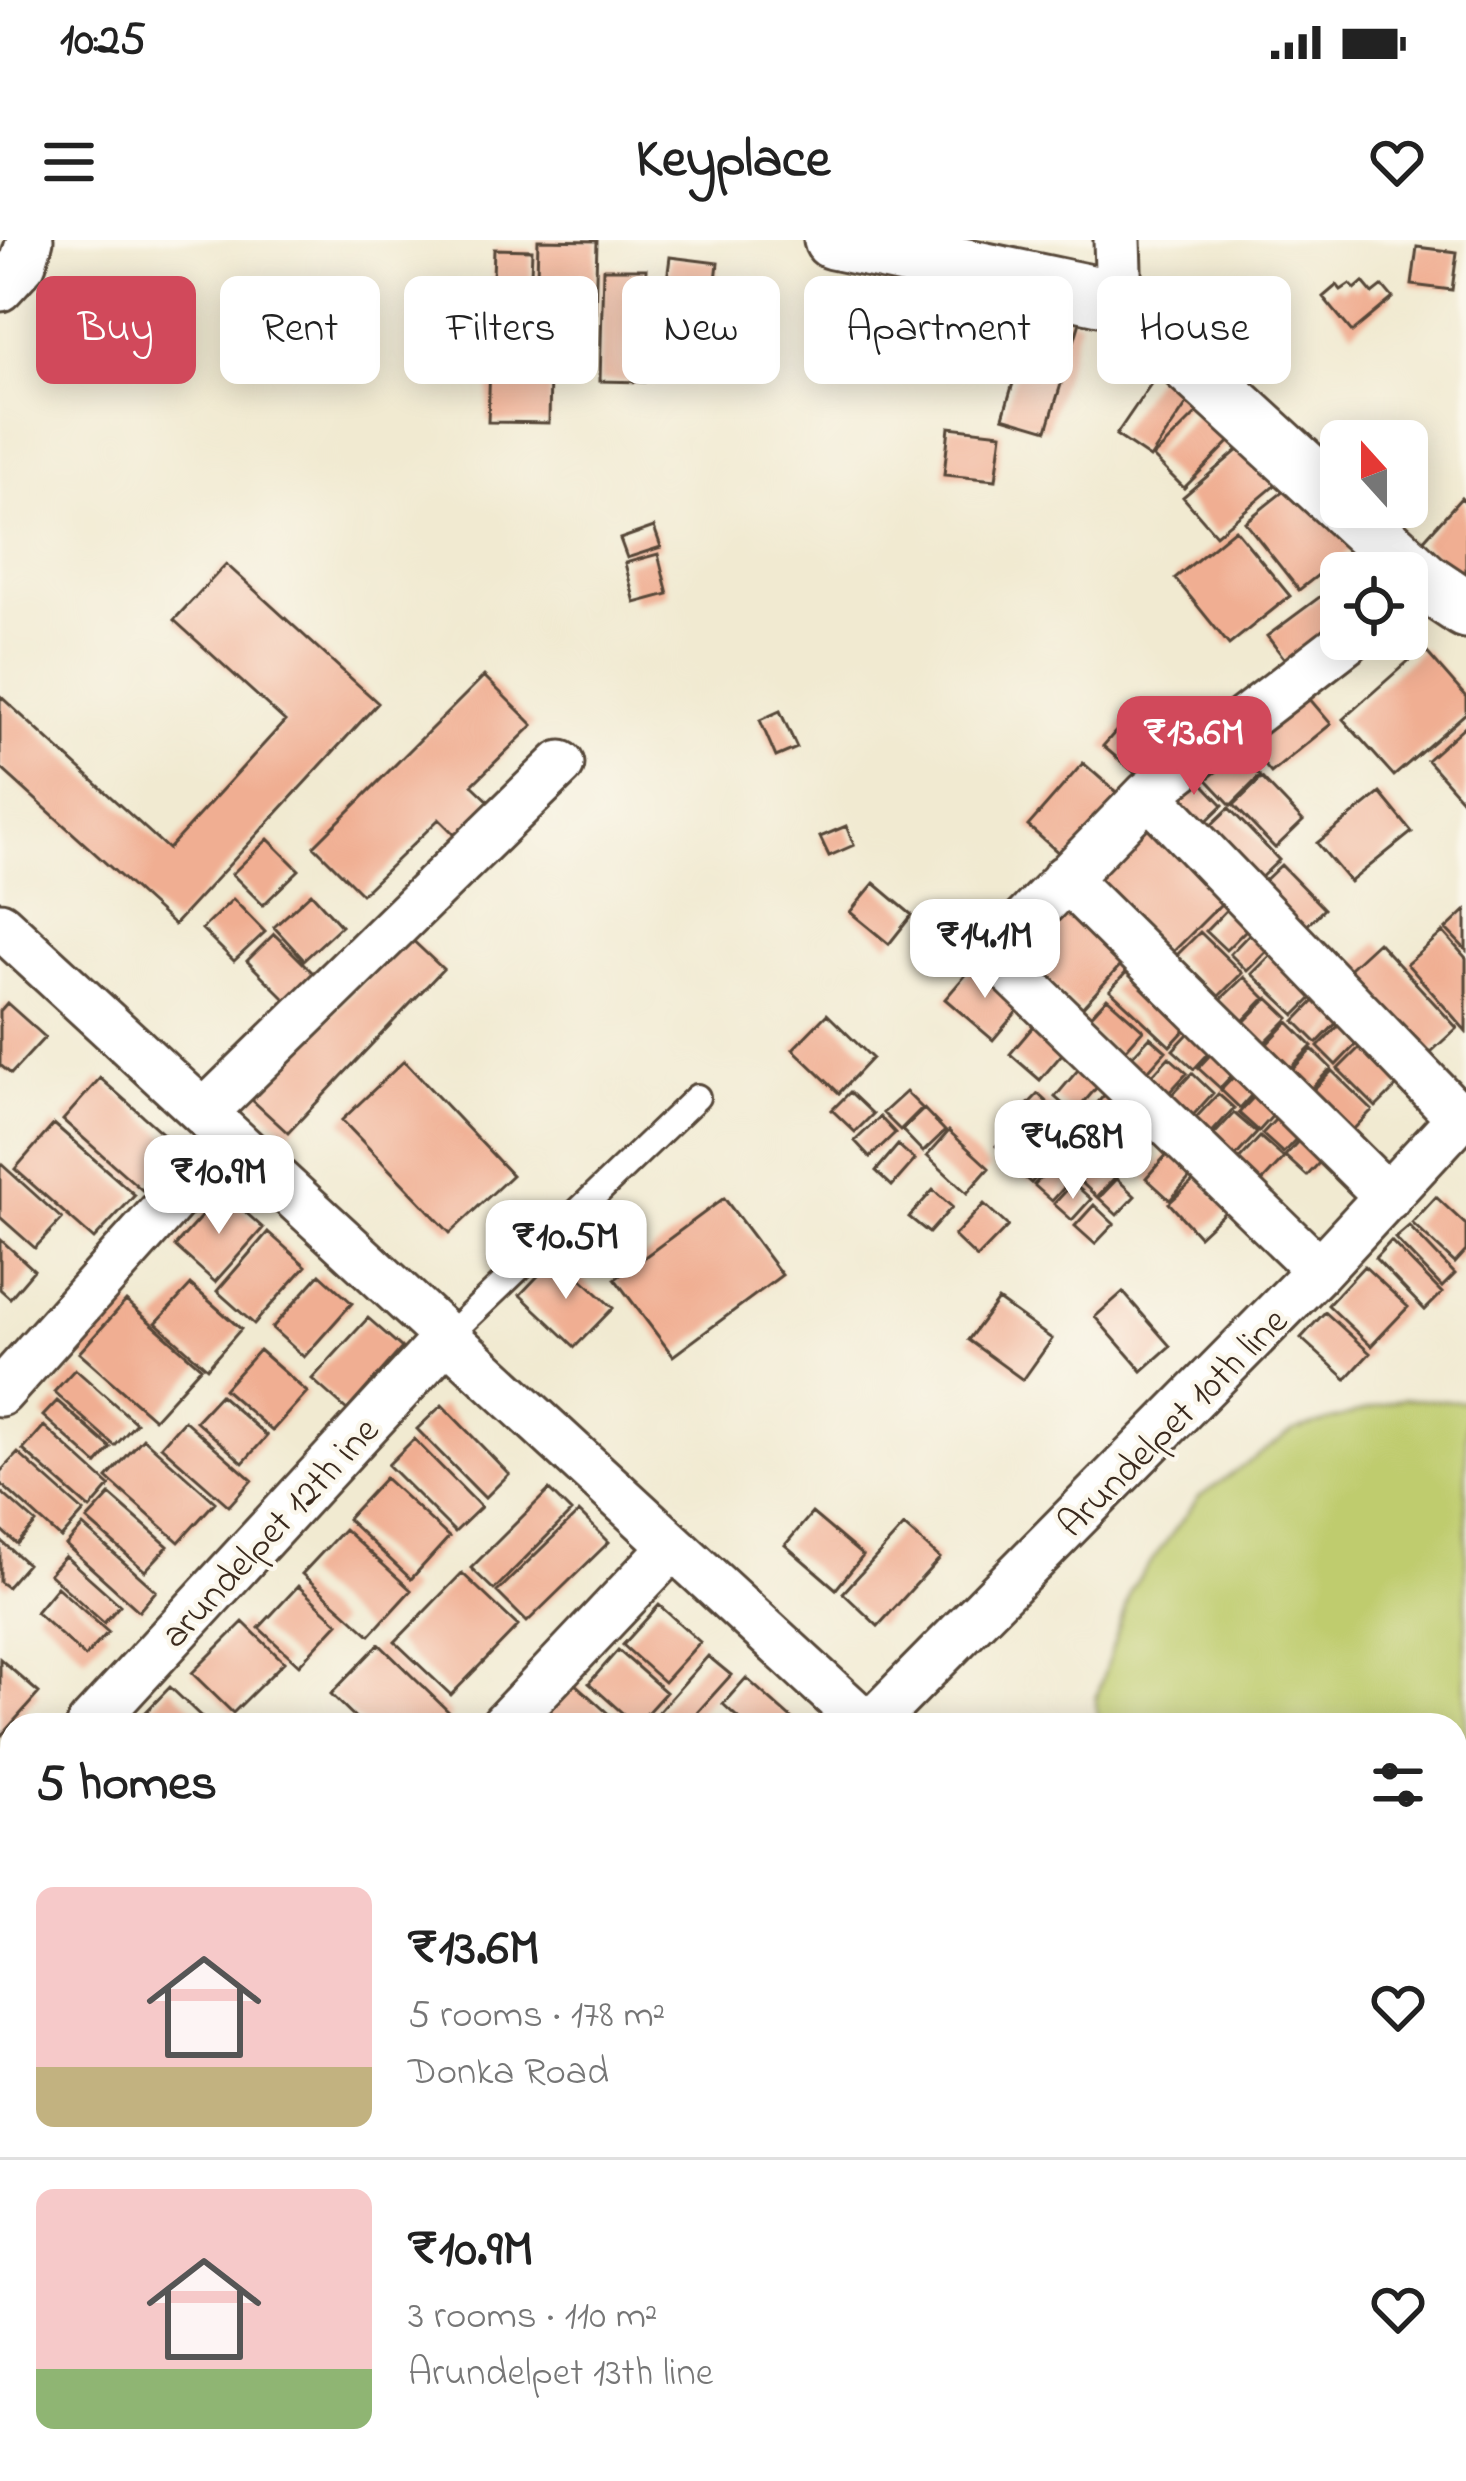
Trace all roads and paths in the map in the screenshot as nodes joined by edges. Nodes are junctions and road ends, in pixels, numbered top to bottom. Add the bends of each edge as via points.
1 (30, 240) edge
2 (833, 240) edge
3 (1117, 240) edge
4 (1118, 276) edge
5 (0, 288) edge
6 (1097, 295) edge
7 (1210, 384) edge
8 (1320, 486) edge
9 (1364, 528) edge
10 (1432, 595) edge
11 (1322, 660) edge
12 (561, 764) dead end
13 (1148, 794) junction
14 (1065, 878) junction
15 (8, 949) edge
16 (697, 1097) dead end
17 (1463, 1114) edge
18 (217, 1125) junction
19 (1388, 1197) junction
20 (1319, 1270) junction
21 (446, 1338) junction
22 (0, 1393) edge
23 (674, 1546) junction
24 (101, 1713) edge
25 (515, 1713) edge
26 (855, 1713) edge
27 (880, 1713) edge

1 - 5 street
2 - 6 street
3 - 4 street
7 - 8 street
9 - 10 street
11 - 13 street
12 - 18 street
13 - 14 street
13 - 17 street
14 - 19 street
14 - 20 street via 993,954
15 - 18 street
16 - 21 lane
17 - 19 street, Arundelpet 10th line
18 - 21 street
18 - 22 street
19 - 20 street, Arundelpet 10th line
20 - 27 street, Arundelpet 10th line
21 - 23 street
21 - 24 street, arundelpet 12th ine
23 - 25 street
23 - 26 street

